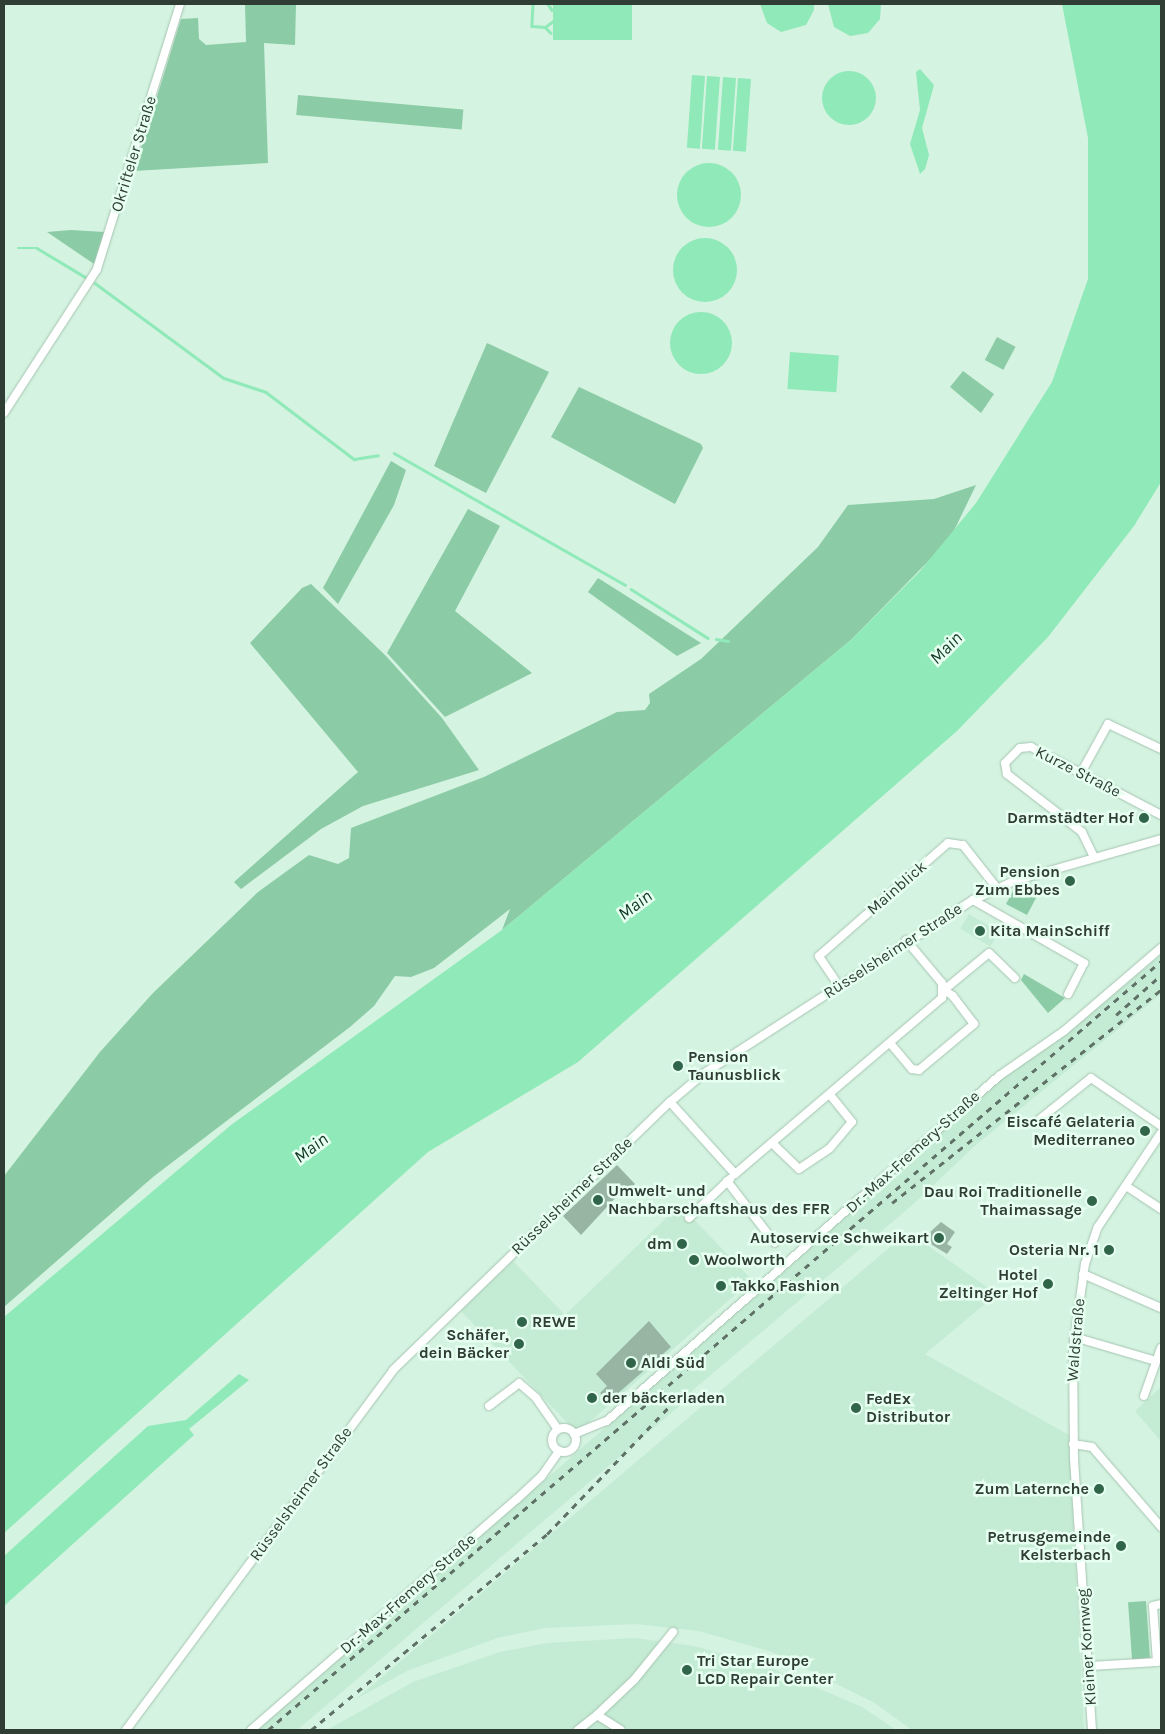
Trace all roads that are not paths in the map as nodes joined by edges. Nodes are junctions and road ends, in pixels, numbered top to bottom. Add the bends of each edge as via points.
1 (180, 4) edge
2 (4, 413) edge
3 (1161, 749) edge
4 (1082, 773) junction
5 (1161, 815) edge
6 (1161, 839) edge
7 (1094, 857) junction
8 (997, 888) junction
9 (973, 900) junction
10 (906, 940) junction
11 (1161, 948) edge
12 (1014, 978) dead end
13 (839, 986) junction
14 (944, 990) junction
15 (1068, 994) dead end
16 (890, 1043) junction
17 (830, 1095) junction
18 (670, 1102) junction
19 (1035, 1123) dead end
20 (1161, 1126) edge
21 (1161, 1133) edge
22 (772, 1144) junction
23 (735, 1174) junction
24 (727, 1181) junction
25 (1126, 1186) junction
26 (1161, 1209) edge
27 (689, 1218) dead end
28 (775, 1243) dead end
29 (1083, 1274) junction
30 (1161, 1308) edge
31 (1074, 1337) junction
32 (1161, 1348) edge
33 (1156, 1361) junction
34 (1144, 1396) dead end
35 (489, 1406) dead end
36 (558, 1429) junction
37 (574, 1434) junction
38 (1073, 1444) junction
39 (560, 1451) junction
40 (1161, 1526) edge
41 (1161, 1604) edge
42 (673, 1632) dead end
43 (1090, 1666) junction
44 (596, 1714) junction
45 (126, 1730) edge
46 (251, 1730) edge
47 (578, 1730) edge
48 (621, 1730) edge
49 (1092, 1730) edge

1 - 2 street, Okrifteler Straße via 105,248 78,300
3 - 4 street via 1108,724
4 - 5 street, Kurze Straße
4 - 7 street, Kurze Straße via 1031,747 1020,748 1005,763 1007,774 1082,832
6 - 7 street, Rüsselsheimer Straße
7 - 8 street, Rüsselsheimer Straße
8 - 9 street, Rüsselsheimer Straße
8 - 13 street, Mainblick via 963,845 948,843 819,956
9 - 10 street, Rüsselsheimer Straße
9 - 15 street via 1084,963
10 - 13 street, Rüsselsheimer Straße
10 - 14 street
11 - 37 street, Dr.-Max-Fremery-Straße via 1064,1031 998,1076 607,1421
12 - 14 street via 989,953
13 - 18 street, Rüsselsheimer Straße via 703,1074
14 - 16 street via 942,998
14 - 16 street via 953,996 974,1024 919,1070 912,1068
16 - 17 street
17 - 22 street
17 - 22 street via 852,1122 830,1148 805,1167 795,1169
18 - 23 street
18 - 45 street, Rüsselsheimer Straße via 393,1370
19 - 20 street via 1091,1078
21 - 25 street, Waldstraße
22 - 23 street
23 - 24 street
24 - 27 street
24 - 28 street
25 - 26 street
25 - 29 street, Waldstraße via 1106,1210
29 - 30 street
29 - 31 street, Waldstraße
31 - 33 street
31 - 38 street, Waldstraße
32 - 33 street
33 - 34 street
35 - 36 street via 519,1383 536,1398
36 - 37 street via 566,1428
36 - 39 street via 552,1441
37 - 39 street via 573,1448
38 - 40 street via 1092,1447
38 - 43 street, Kleiner Kornweg
39 - 46 street, Dr.-Max-Fremery-Straße via 529,1488
41 - 43 street via 1153,1606 1157,1662
42 - 44 street via 634,1680
43 - 49 street, Kleiner Kornweg
44 - 47 street
44 - 48 street

